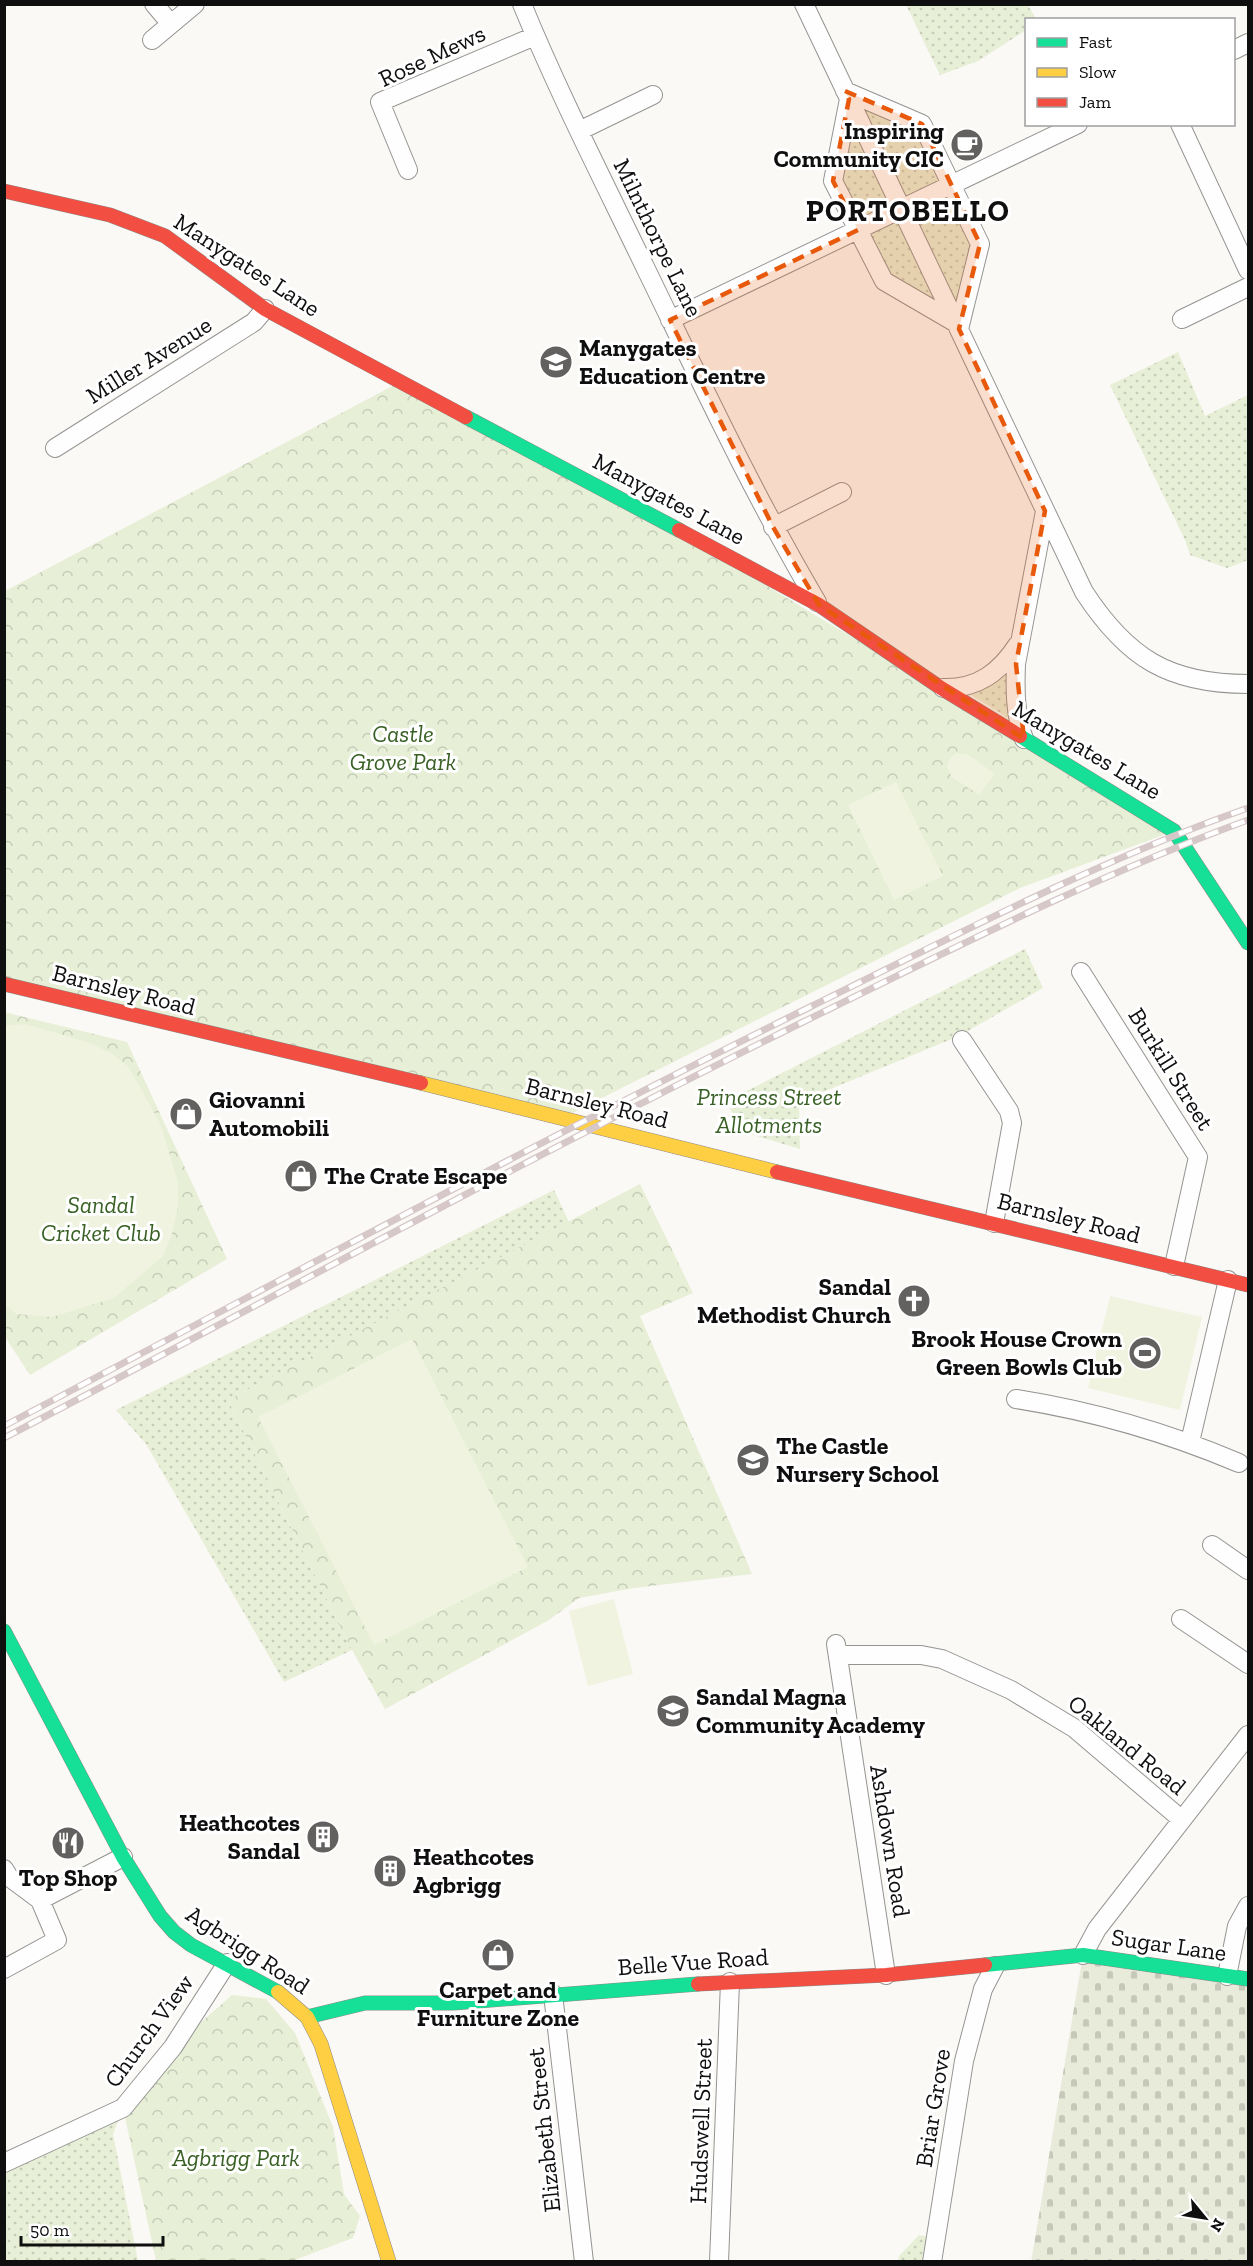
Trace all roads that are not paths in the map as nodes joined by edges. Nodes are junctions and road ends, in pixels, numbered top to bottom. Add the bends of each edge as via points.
1 (154, 4) edge
2 (195, 4) edge
3 (522, 4) edge
4 (804, 4) edge
5 (171, 24) junction
6 (535, 36) junction
7 (152, 40) dead end
8 (653, 95) dead end
9 (847, 95) junction
10 (1074, 126) edge
11 (1181, 126) edge
12 (579, 131) junction
13 (408, 170) dead end
14 (952, 185) junction
15 (4, 191) edge
16 (902, 209) junction
17 (858, 230) junction
18 (1248, 270) edge
19 (1248, 286) edge
20 (265, 309) junction
21 (1182, 319) dead end
22 (670, 320) junction
23 (958, 326) junction
24 (55, 448) dead end
25 (842, 492) dead end
26 (1046, 511) junction
27 (773, 527) junction
28 (819, 605) junction
29 (1021, 639) junction
30 (1248, 684) edge
31 (941, 688) junction
32 (1024, 739) junction
33 (1248, 943) edge
34 (1081, 972) dead end
35 (4, 984) edge
36 (962, 1040) dead end
37 (994, 1223) junction
38 (1174, 1266) junction
39 (1228, 1280) junction
40 (1248, 1285) edge
41 (1016, 1400) dead end
42 (1190, 1442) junction
43 (1239, 1463) dead end
44 (1212, 1545) dead end
45 (1248, 1570) edge
46 (1181, 1619) dead end
47 (4, 1631) edge
48 (837, 1649) joint
49 (1248, 1664) edge
50 (1248, 1735) edge
51 (1181, 1819) junction
52 (123, 1857) junction
53 (6, 1875) edge
54 (40, 1900) junction
55 (1248, 1906) edge
56 (1083, 1955) junction
57 (226, 1963) junction
58 (995, 1966) junction
59 (4, 1970) edge
60 (886, 1975) junction
61 (1227, 1976) junction
62 (1248, 1979) edge
63 (730, 1982) junction
64 (553, 1994) junction
65 (307, 2017) junction
66 (4, 2163) edge
67 (389, 2262) edge
68 (584, 2262) edge
69 (719, 2262) edge
70 (932, 2262) edge

1 - 5 street
2 - 5 street
3 - 6 street, Milnthorpe Lane
4 - 9 street
5 - 7 street
6 - 12 street, Milnthorpe Lane
6 - 13 street, Rose Mews via 380,102
8 - 12 street
9 - 14 street via 922,124
9 - 16 street
9 - 17 street via 834,181
10 - 14 street
11 - 18 street
12 - 22 street, Milnthorpe Lane
14 - 16 street
14 - 23 street via 980,244
15 - 20 street, Manygates Lane via 139,224 165,236
16 - 17 street
16 - 23 street
17 - 22 street
17 - 23 street via 884,281
19 - 21 street
20 - 24 street, Miller Avenue via 254,322
20 - 28 street, Manygates Lane
22 - 27 street, Milnthorpe Lane
23 - 26 street
25 - 27 street
26 - 29 street
26 - 30 street via 1089,600 1138,656 1189,678 1218,684
27 - 28 street, Milnthorpe Lane
28 - 31 street, Manygates Lane
29 - 31 street via 1006,662 991,674 962,689
29 - 32 street via 1015,688
31 - 32 street, Manygates Lane
32 - 33 street, Manygates Lane via 1174,831
34 - 38 street, Burkill Street via 1198,1157
35 - 37 street, Barnsley Road
36 - 37 street via 1009,1111 1012,1123
37 - 38 street, Barnsley Road
38 - 39 street, Barnsley Road
39 - 40 street, Barnsley Road
39 - 42 street
41 - 42 street via 1063,1407
42 - 43 street
44 - 45 street
46 - 49 street
47 - 52 street, Agbrigg Road
48 - 51 street, Oakland Road via 942,1659 1011,1690 1074,1728
48 - 60 street, Ashdown Road
50 - 51 street
51 - 56 street via 1097,1929
52 - 54 street
52 - 57 street, Agbrigg Road via 174,1932 208,1956
53 - 54 street
54 - 59 street via 57,1940
55 - 61 street via 1237,1926
56 - 58 street, Belle Vue Road
56 - 61 street, Sugar Lane
57 - 65 street, Agbrigg Road via 272,1987
57 - 66 street, Church View via 173,2047 123,2108
58 - 60 street, Belle Vue Road
58 - 70 street, Briar Grove via 983,1989 964,2061
60 - 63 street, Belle Vue Road
61 - 62 street, Sugar Lane
63 - 64 street, Belle Vue Road
63 - 69 street, Hudswell Street
64 - 65 street, Belle Vue Road via 453,2003 364,2003
64 - 68 street, Elizabeth Street
65 - 67 street, Agbrigg Road via 333,2076

